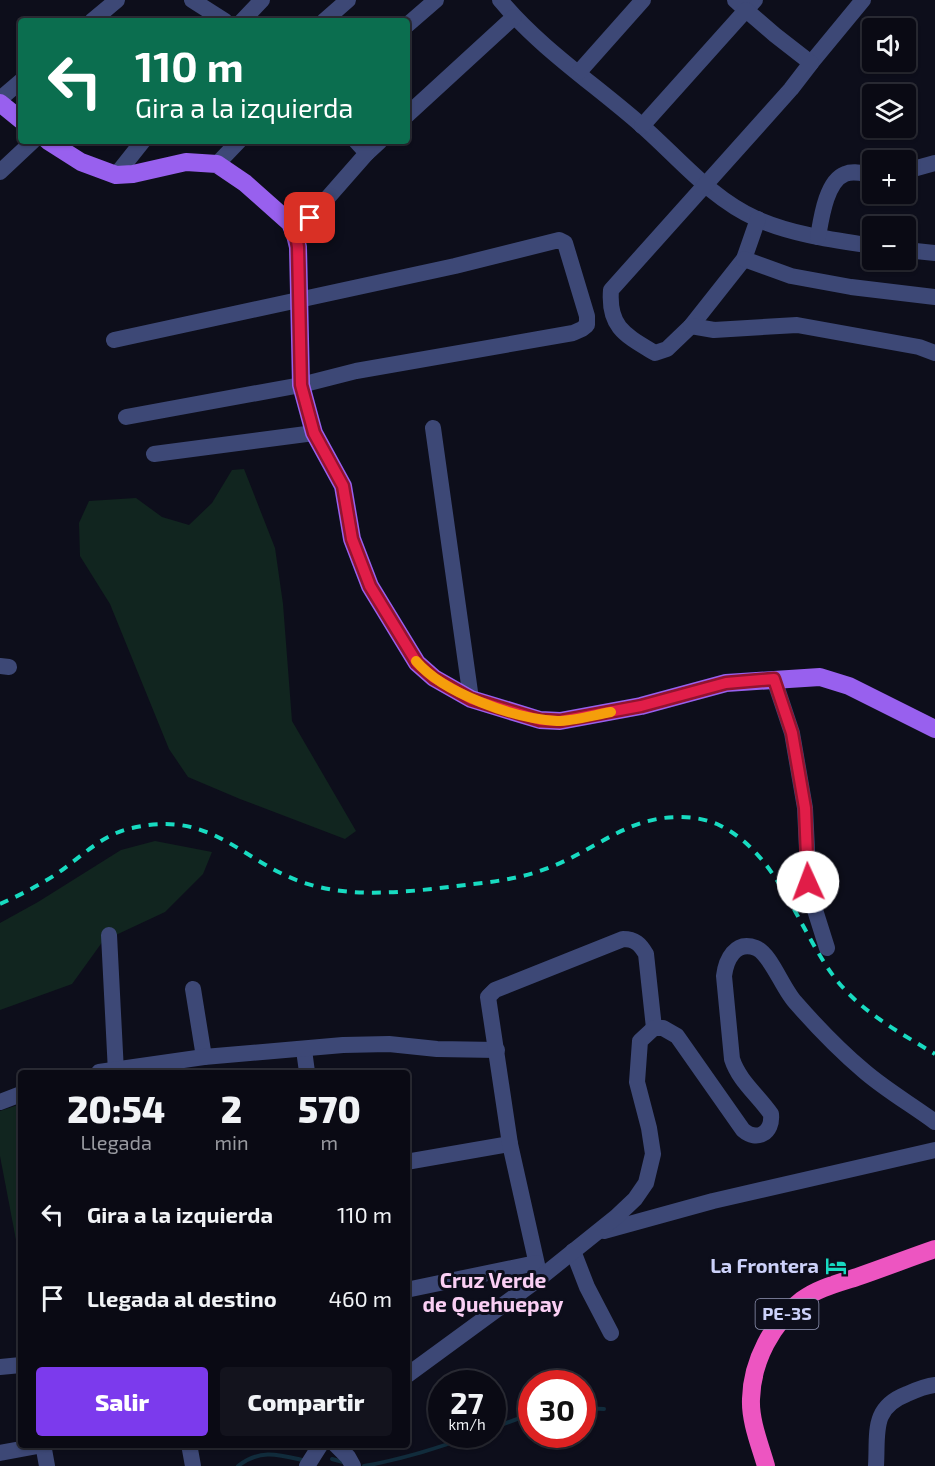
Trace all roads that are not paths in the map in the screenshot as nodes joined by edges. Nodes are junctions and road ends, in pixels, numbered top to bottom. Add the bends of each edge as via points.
1 (117, 0) edge
2 (192, 0) edge
3 (262, 0) edge
4 (348, 0) edge
5 (436, 0) edge
6 (500, 0) edge
7 (643, 0) edge
8 (863, 0) edge
9 (745, 3) edge
10 (514, 17) junction
11 (96, 18) edge
12 (220, 18) edge
13 (245, 18) edge
14 (327, 18) edge
15 (410, 23) edge
16 (811, 63) junction
17 (579, 72) junction
18 (18, 84) edge
19 (0, 101) edge
20 (410, 112) edge
21 (18, 117) edge
22 (642, 126) junction
23 (30, 144) edge
24 (53, 144) edge
25 (141, 144) edge
26 (236, 144) edge
27 (368, 145) edge
28 (935, 163) edge
29 (217, 164) junction
30 (916, 168) edge
31 (0, 172) edge
32 (862, 173) edge
33 (116, 175) junction
34 (704, 184) junction
35 (758, 219) junction
36 (296, 235) junction
37 (818, 237) junction
38 (862, 244) edge
39 (916, 251) edge
40 (935, 253) edge
41 (744, 259) junction
42 (935, 297) edge
43 (298, 301) junction
44 (691, 326) junction
45 (114, 340) dead end
46 (935, 353) edge
47 (301, 385) junction
48 (126, 417) dead end
49 (433, 428) dead end
50 (314, 433) junction
51 (154, 454) dead end
52 (774, 679) junction
53 (471, 699) junction
54 (935, 729) edge
55 (109, 934) dead end
56 (827, 948) dead end
57 (193, 989) dead end
58 (654, 1028) junction
59 (304, 1050) junction
60 (497, 1050) junction
61 (204, 1057) junction
62 (110, 1070) edge
63 (123, 1070) edge
64 (307, 1070) edge
65 (18, 1095) edge
66 (0, 1102) edge
67 (935, 1122) edge
68 (510, 1144) junction
69 (935, 1150) edge
70 (410, 1161) edge
71 (593, 1234) junction
72 (935, 1249) edge
73 (573, 1251) junction
74 (538, 1270) junction
75 (410, 1289) edge
76 (611, 1334) dead end
77 (18, 1365) edge
78 (0, 1367) edge
79 (410, 1373) edge
80 (935, 1385) edge
81 (27, 1448) edge
82 (44, 1448) edge
83 (190, 1448) edge
84 (318, 1448) edge
85 (339, 1448) edge
86 (0, 1453) edge
87 (47, 1466) edge
88 (193, 1466) edge
89 (307, 1466) edge
90 (352, 1466) edge
91 (766, 1466) edge
92 (876, 1466) edge

1 - 11 street
2 - 12 street
3 - 13 street
4 - 14 street
5 - 15 street
6 - 10 street
7 - 17 street
8 - 16 street
9 - 16 street via 775,35
9 - 22 street
10 - 17 street
10 - 20 street
16 - 34 street
17 - 22 street
18 - 19 street
19 - 21 main road
22 - 34 street
23 - 31 street
24 - 33 main road via 81,162
25 - 33 street
26 - 29 street
27 - 36 street
28 - 30 street
29 - 33 main road via 186,162
29 - 36 main road via 290,223
32 - 37 street via 852,172 838,178 830,189
34 - 35 street via 720,198
34 - 44 street via 611,290 612,317 627,336 655,353 668,349
35 - 37 street
35 - 41 street
36 - 43 main road
37 - 38 street
39 - 40 street
41 - 42 street via 791,276 831,284
41 - 44 street
43 - 45 street
43 - 47 main road
43 - 47 street via 559,240 565,243 587,316 587,325 573,333 356,371
44 - 46 street via 714,330 797,325
47 - 48 street
47 - 50 main road
49 - 53 street
50 - 51 street
50 - 53 main road via 343,486 352,539 370,586 417,663 434,678
52 - 53 main road via 726,683 641,706 560,721 540,720
52 - 54 main road via 820,677 849,686
52 - 56 street via 792,733 805,808 809,891
55 - 62 street
57 - 61 street
58 - 60 street via 646,954 637,942 623,939 492,992 488,1001
58 - 67 street via 677,1036 742,1130 754,1136 766,1132 771,1114 742,1079 732,1059 724,976 726,963 737,948 756,948 771,964 789,996 827,1037 865,1072
58 - 71 street via 640,1041 637,1082 649,1128 650,1169 635,1200
59 - 60 street via 388,1044
59 - 61 street
59 - 64 street
60 - 68 street
61 - 63 street
65 - 66 street
68 - 70 street
68 - 74 street
69 - 71 street via 714,1201
71 - 73 street
72 - 91 highway, PE-3S via 827,1287 803,1299 776,1328 756,1365 751,1400
73 - 74 street
73 - 76 street
74 - 75 street
74 - 79 street
77 - 78 street
80 - 92 street via 894,1399 881,1412
81 - 86 street
82 - 87 street
83 - 88 street
84 - 89 street
85 - 90 street

